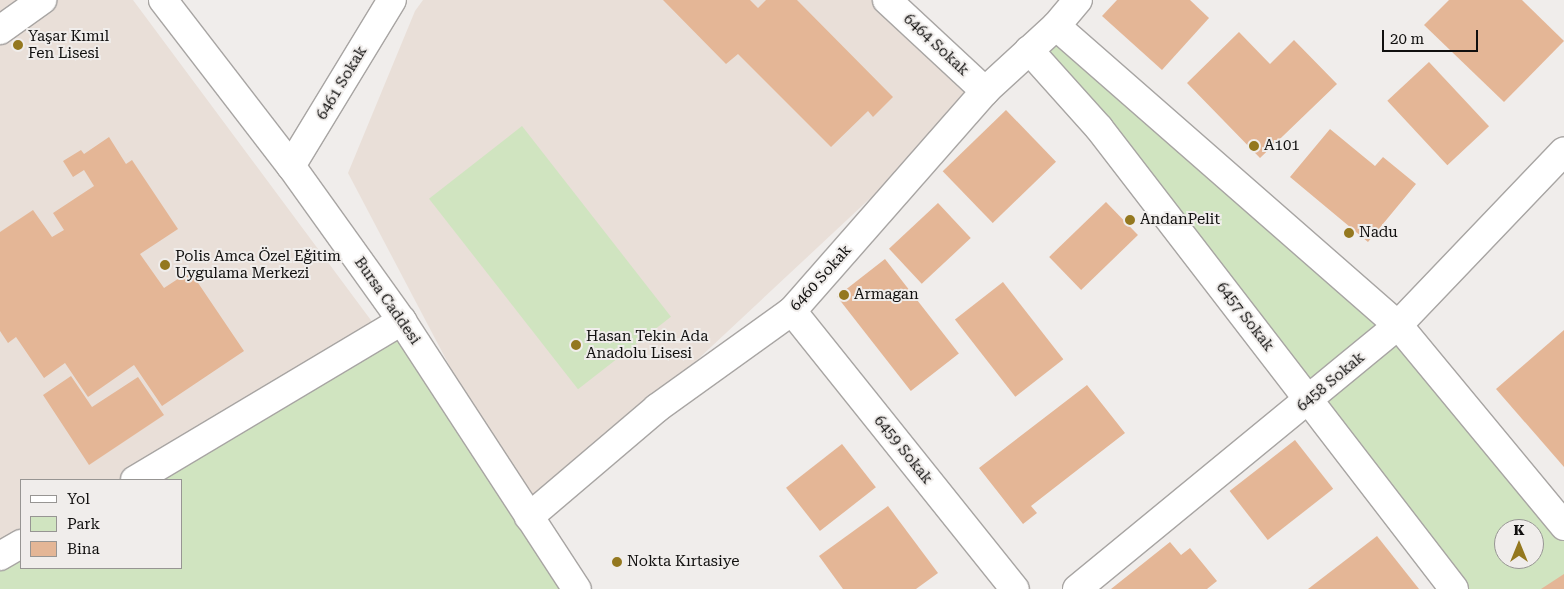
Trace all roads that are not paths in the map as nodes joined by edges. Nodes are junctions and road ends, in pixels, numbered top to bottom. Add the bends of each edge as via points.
1 (42, 0) edge
2 (163, 0) edge
3 (392, 0) edge
4 (888, 0) edge
5 (1078, 0) edge
6 (1056, 26) junction
7 (0, 30) edge
8 (1029, 50) junction
9 (985, 91) junction
10 (1564, 151) edge
11 (291, 166) junction
12 (792, 311) junction
13 (402, 321) junction
14 (1398, 325) junction
15 (1310, 400) junction
16 (137, 479) edge
17 (529, 517) junction
18 (1564, 526) edge
19 (20, 545) edge
20 (0, 556) edge
21 (578, 589) edge
22 (1014, 589) edge
23 (1077, 589) edge
24 (1454, 589) edge

1 - 7 street
2 - 11 street, Bursa Caddesi
3 - 11 street, 6461 Sokak
4 - 9 street, 6464 Sokak
5 - 6 street, 6460 Sokak
6 - 8 street, 6460 Sokak
6 - 14 street
8 - 9 street, 6460 Sokak
8 - 15 street, 6457 Sokak via 1099,128
9 - 12 street, 6460 Sokak
10 - 14 street, 6458 Sokak
11 - 13 street, Bursa Caddesi
12 - 17 street, 6460 Sokak via 657,408
12 - 22 street, 6459 Sokak
13 - 16 street
13 - 17 street, Bursa Caddesi
14 - 15 street, 6458 Sokak
14 - 18 street
15 - 23 street, 6458 Sokak
15 - 24 street, 6457 Sokak
17 - 21 street, Bursa Caddesi
19 - 20 street

